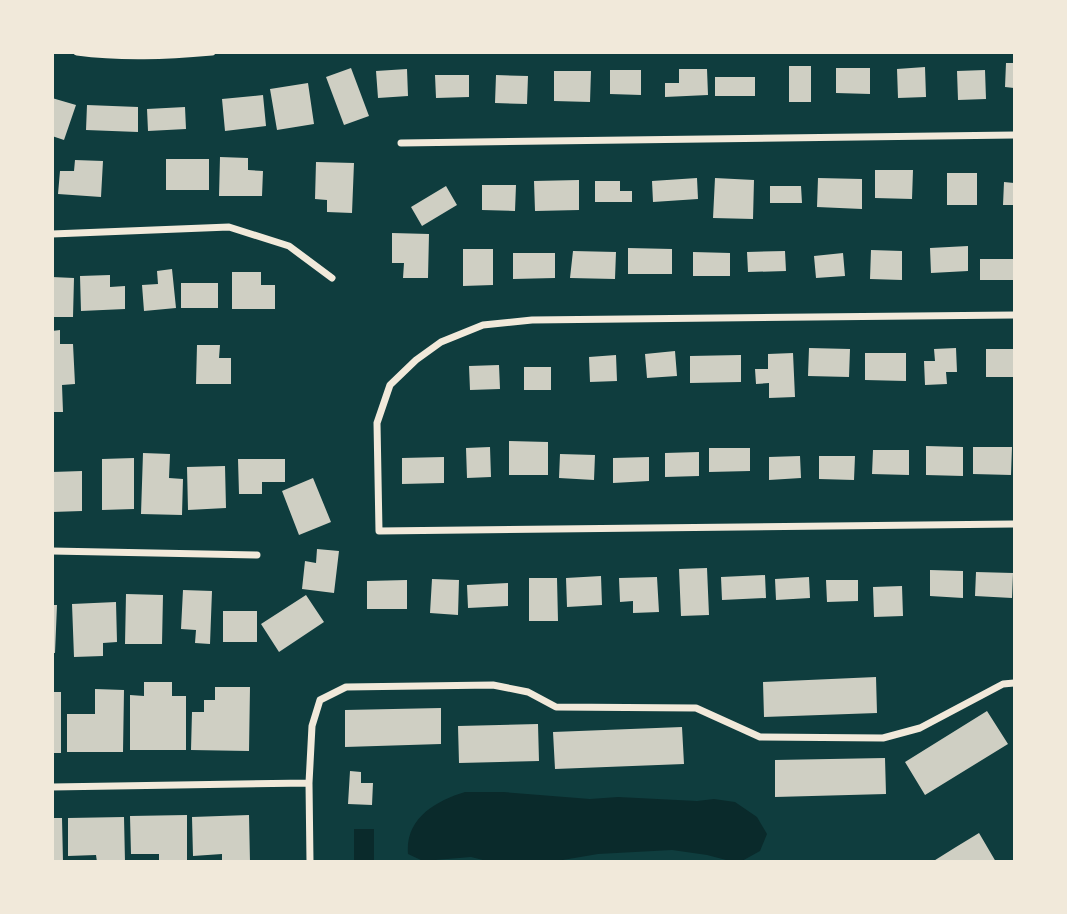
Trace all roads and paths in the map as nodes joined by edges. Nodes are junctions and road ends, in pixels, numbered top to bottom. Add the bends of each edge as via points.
1 (77, 52) edge
2 (212, 52) edge
3 (1014, 135) edge
4 (401, 143) dead end
5 (52, 234) edge
6 (331, 278) dead end
7 (1014, 315) edge
8 (1014, 524) edge
9 (52, 551) edge
10 (257, 555) dead end
11 (1014, 683) edge
12 (309, 783) junction
13 (52, 787) edge
14 (310, 862) edge

1 - 2 street via 158,57
3 - 4 street
5 - 6 street via 229,227 289,246
7 - 8 street via 532,320 483,325 441,342 416,360 390,385 377,423 379,531
9 - 10 street
11 - 12 street via 1003,684 920,728 883,738 760,737 696,708 556,707 528,692 493,685 346,687 320,700 312,726
12 - 13 street
12 - 14 street

